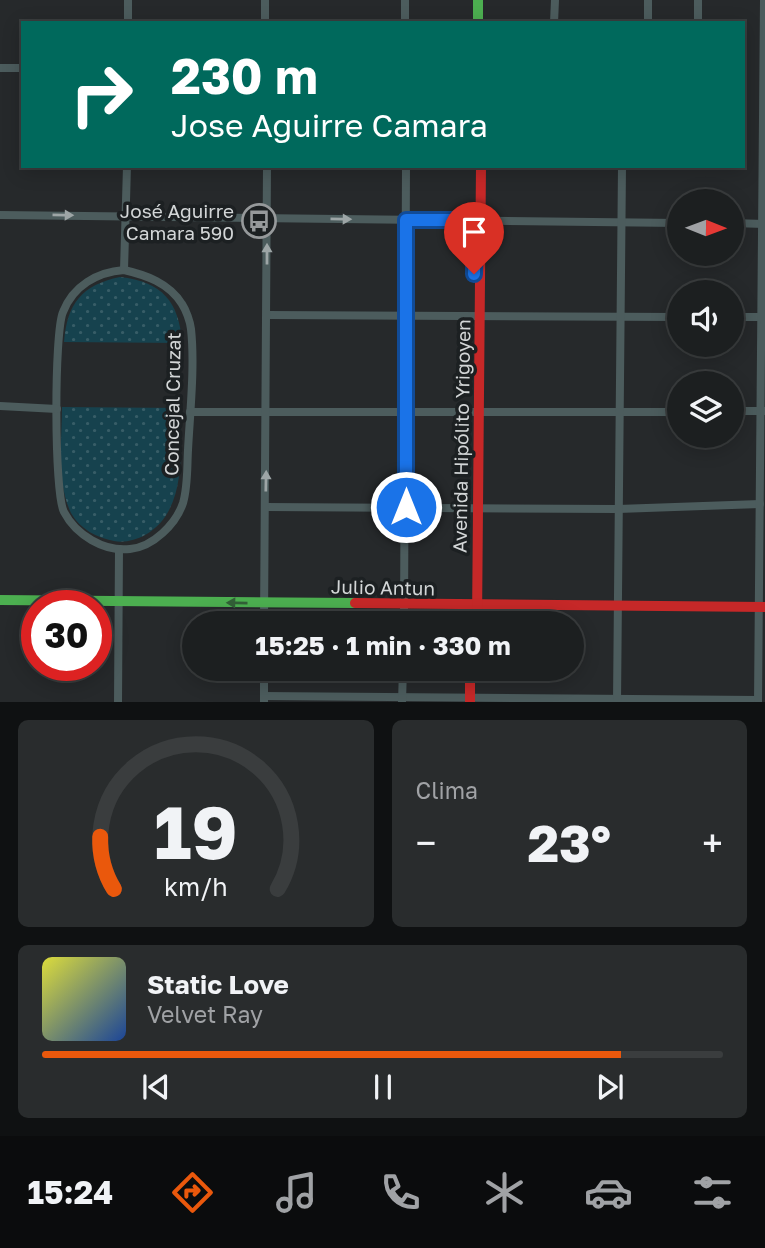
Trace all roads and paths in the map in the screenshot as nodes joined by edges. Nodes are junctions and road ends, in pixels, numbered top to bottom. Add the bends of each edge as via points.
1 (128, 0) edge
2 (265, 0) edge
3 (405, 0) edge
4 (478, 0) edge
5 (555, 0) edge
6 (648, 0) edge
7 (698, 0) edge
8 (764, 0) edge
9 (128, 21) edge
10 (265, 21) edge
11 (405, 21) edge
12 (478, 21) edge
13 (554, 21) edge
14 (648, 21) edge
15 (698, 21) edge
16 (0, 68) edge
17 (21, 68) edge
18 (127, 168) edge
19 (267, 168) edge
20 (406, 168) edge
21 (475, 168) edge
22 (481, 168) edge
23 (622, 168) edge
24 (0, 215) edge
25 (126, 216) junction
26 (267, 218) junction
27 (406, 220) junction
28 (478, 220) junction
29 (621, 222) junction
30 (667, 223) edge
31 (744, 223) edge
32 (763, 224) edge
33 (124, 270) junction
34 (267, 315) junction
35 (405, 316) junction
36 (477, 316) junction
37 (621, 317) junction
38 (667, 317) edge
39 (744, 317) edge
40 (761, 317) junction
41 (0, 406) edge
42 (57, 409) junction
43 (267, 411) junction
44 (744, 411) edge
45 (763, 411) edge
46 (190, 412) junction
47 (406, 412) junction
48 (475, 412) junction
49 (620, 412) junction
50 (667, 412) edge
51 (760, 504) junction
52 (406, 507) junction
53 (265, 508) junction
54 (474, 509) junction
55 (618, 509) junction
56 (118, 549) junction
57 (0, 600) edge
58 (118, 601) junction
59 (265, 603) junction
60 (404, 604) junction
61 (474, 605) junction
62 (619, 605) junction
63 (762, 607) edge
64 (265, 611) edge
65 (404, 611) edge
66 (473, 611) edge
67 (475, 611) edge
68 (264, 681) edge
69 (403, 681) edge
70 (472, 681) edge
71 (476, 681) edge
72 (264, 699) edge
73 (402, 699) edge
74 (474, 700) edge
75 (617, 701) edge
76 (758, 701) edge
77 (118, 702) edge

1 - 9 street
2 - 10 street
3 - 11 street
4 - 12 street
5 - 13 street
6 - 14 street
7 - 15 street
8 - 32 street
16 - 17 street
18 - 25 street
19 - 26 street
20 - 27 street
21 - 28 street, Avenida Hipólito Yrigoyen
22 - 28 street, Avenida Hipólito Yrigoyen
23 - 29 street
24 -> 25 street
25 - 26 street
25 - 33 street
26 -> 27 street
34 -> 26 street
27 - 28 street
27 - 35 street
28 - 29 street
28 - 36 street, Avenida Hipólito Yrigoyen
29 - 30 street
29 - 37 street
31 - 32 street
32 - 40 street
33 - 42 street via 95,276 82,285 63,312
33 - 46 street, Concejal Cruzat via 146,275 182,303 191,326
34 - 35 street
34 - 43 street
35 - 36 street
35 - 47 street
36 - 37 street
36 - 48 street, Avenida Hipólito Yrigoyen
37 - 38 street
37 - 49 street
39 - 40 street
40 - 45 street
41 - 42 street
42 - 56 street via 63,511 76,530
43 - 46 street
43 - 47 street
53 -> 43 street
44 - 45 street
45 - 51 street
46 - 56 street, Concejal Cruzat via 183,504 159,536 132,550
47 - 48 street
47 - 52 street
48 - 49 street
48 - 54 street, Avenida Hipólito Yrigoyen
49 - 50 street
49 - 55 street
51 - 55 street
51 - 63 street
52 - 53 street
52 - 54 street
52 - 60 street
53 - 59 street
54 - 55 street
54 - 61 street, Avenida Hipólito Yrigoyen
55 - 62 street
56 - 58 street
57 - 58 street, Julio Antun
59 -> 58 street, Julio Antun
58 - 77 street
59 - 60 street, Julio Antun
59 - 64 street
60 - 61 street, Julio Antun
60 - 65 street
61 - 62 street, Julio Antun
61 - 66 street, Avenida Hipólito Yrigoyen
61 - 67 street, Avenida Hipólito Yrigoyen
62 - 63 street, Julio Antun
62 - 75 street
63 - 76 street
68 - 72 street
69 - 73 street
70 - 74 street
71 - 74 street
72 - 73 street
73 - 74 street
74 - 75 street
75 - 76 street

